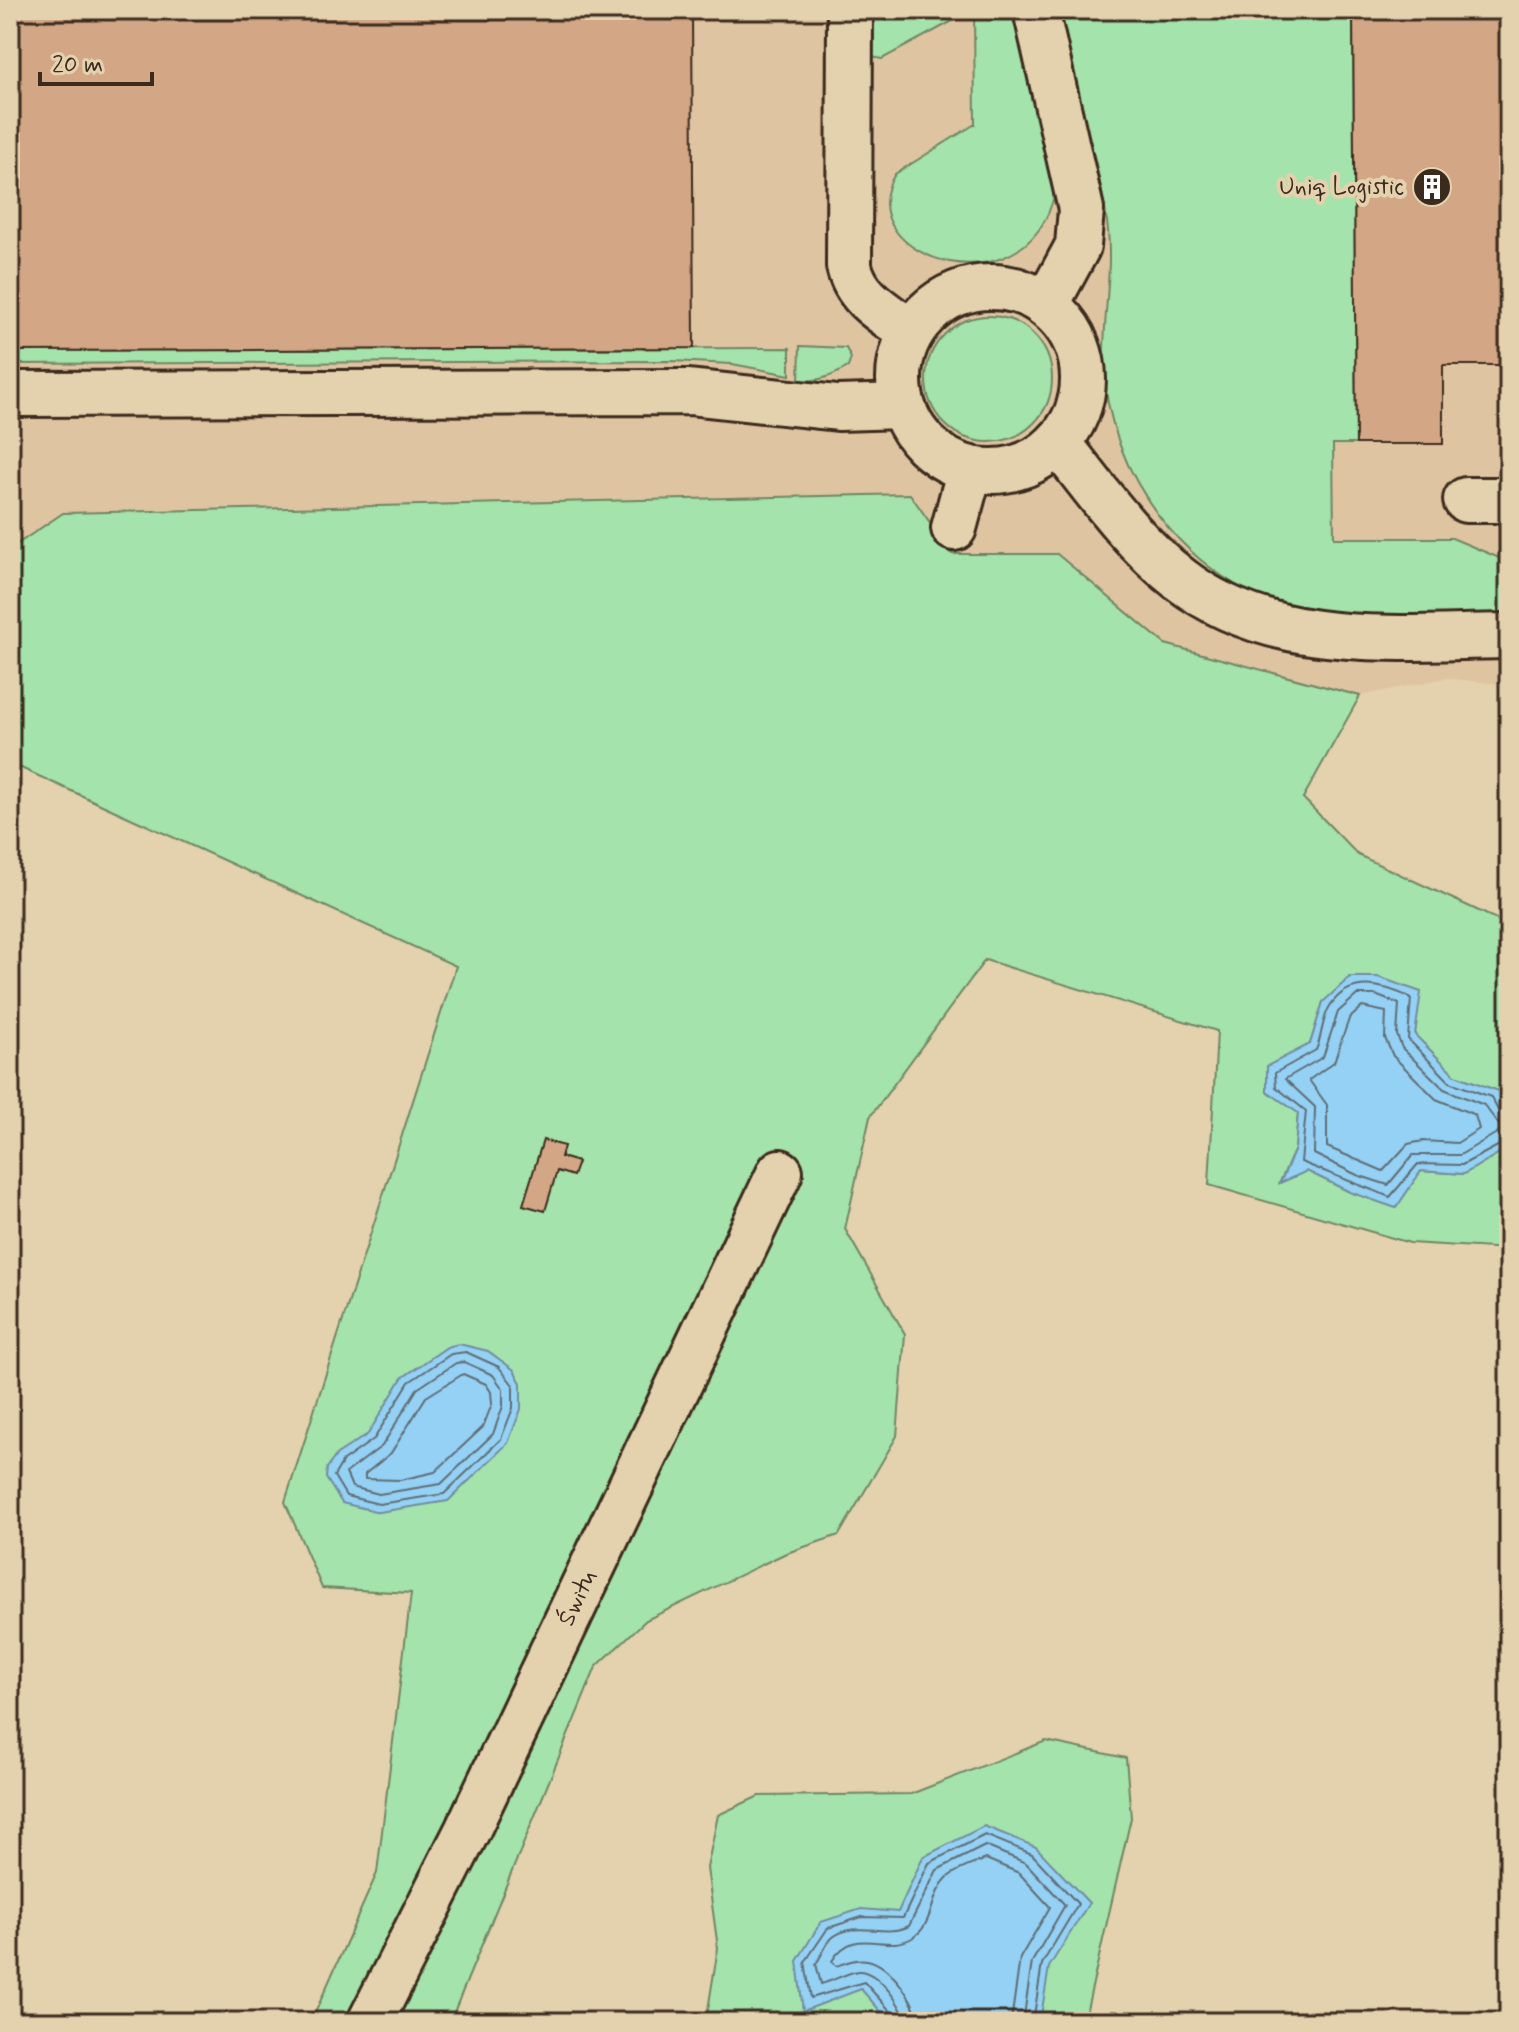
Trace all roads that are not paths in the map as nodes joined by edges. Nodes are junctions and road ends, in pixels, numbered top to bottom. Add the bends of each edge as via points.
1 (850, 10) edge
2 (1036, 10) edge
3 (1046, 305) junction
4 (911, 332) junction
5 (10, 394) edge
6 (902, 406) junction
7 (1058, 442) junction
8 (970, 469) junction
9 (1466, 500) dead end
10 (1509, 500) edge
11 (954, 528) dead end
12 (1509, 636) edge
13 (780, 1172) dead end
14 (370, 2022) edge

1 - 4 street via 849,266 857,290
2 - 3 street via 1081,209 1078,246
3 - 4 street via 1011,289 973,288 938,303
3 - 7 street via 1071,334 1083,371 1078,409
4 - 6 street via 899,367
5 - 6 street via 689,392 838,408
6 - 8 street via 928,446
7 - 8 street via 1017,467
7 - 12 street via 1158,559 1203,594 1239,613 1321,635
8 - 11 street
9 - 10 street
13 - 14 street, Świtu via 467,1831

